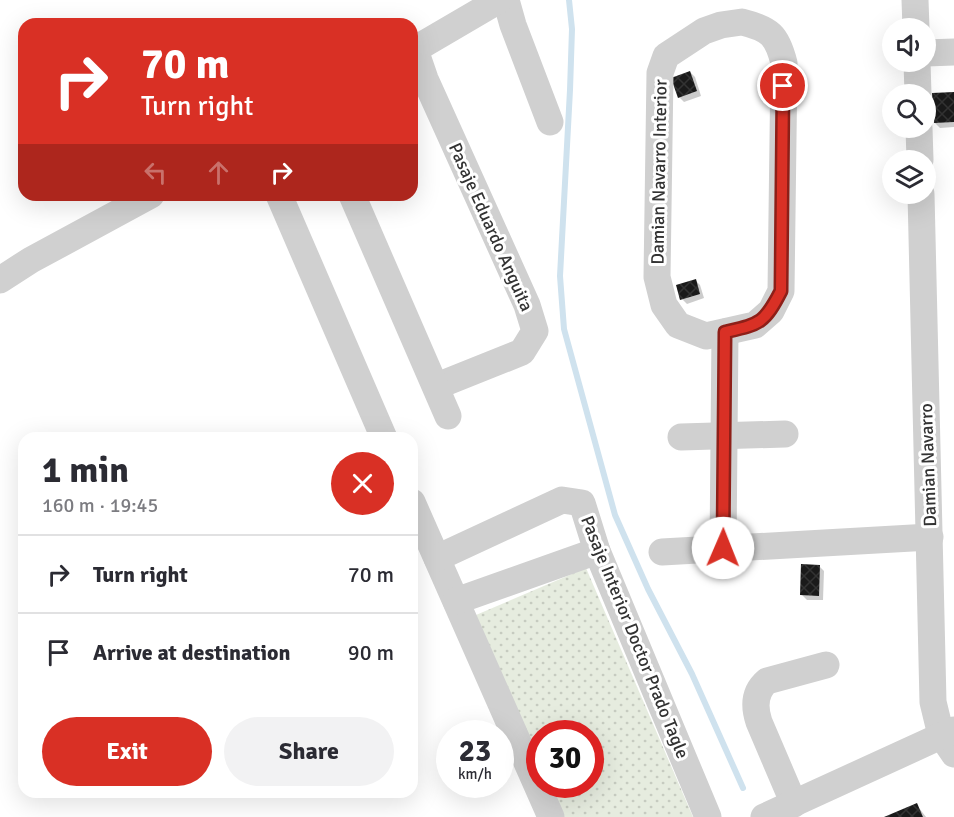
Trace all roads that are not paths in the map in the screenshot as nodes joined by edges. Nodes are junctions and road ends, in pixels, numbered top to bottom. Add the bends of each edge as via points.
1 (499, 0) edge
2 (506, 0) edge
3 (915, 0) edge
4 (916, 18) edge
5 (418, 49) edge
6 (954, 52) edge
7 (936, 53) edge
8 (418, 61) edge
9 (550, 122) dead end
10 (140, 201) edge
11 (282, 201) edge
12 (355, 201) edge
13 (921, 204) edge
14 (0, 280) edge
15 (725, 332) junction
16 (436, 386) junction
17 (448, 416) dead end
18 (381, 432) edge
19 (785, 434) dead end
20 (724, 436) junction
21 (681, 437) dead end
22 (418, 515) edge
23 (930, 537) junction
24 (723, 548) junction
25 (597, 551) junction
26 (662, 552) dead end
27 (437, 558) junction
28 (456, 601) junction
29 (826, 665) dead end
30 (950, 740) edge
31 (778, 811) edge
32 (551, 817) edge
33 (708, 817) edge

1 - 5 street
2 - 9 street
3 - 4 street
6 - 7 street
8 - 16 street, Pasaje Eduardo Anguita via 527,305 535,331 522,352
10 - 14 street
11 - 18 street
12 - 16 street
13 - 23 street, Damian Navarro
15 - 15 street, Damian Navarro Interior via 755,325 771,311 781,291 784,63 779,44 768,32 742,22 704,31 666,56 660,73 657,277 664,305 678,325 706,336
15 - 20 street
16 - 17 street
19 - 20 street
20 - 21 street
20 - 24 street
22 - 27 street
23 - 24 street
23 - 30 street, Damian Navarro via 933,702
24 - 26 street
25 - 27 street, Pasaje Interior Doctor Prado Tagle via 582,503 562,500
25 - 28 street
25 - 33 street, Pasaje Interior Doctor Prado Tagle
27 - 28 street
28 - 32 street
29 - 31 street via 766,681 757,694 756,712
30 - 31 street

